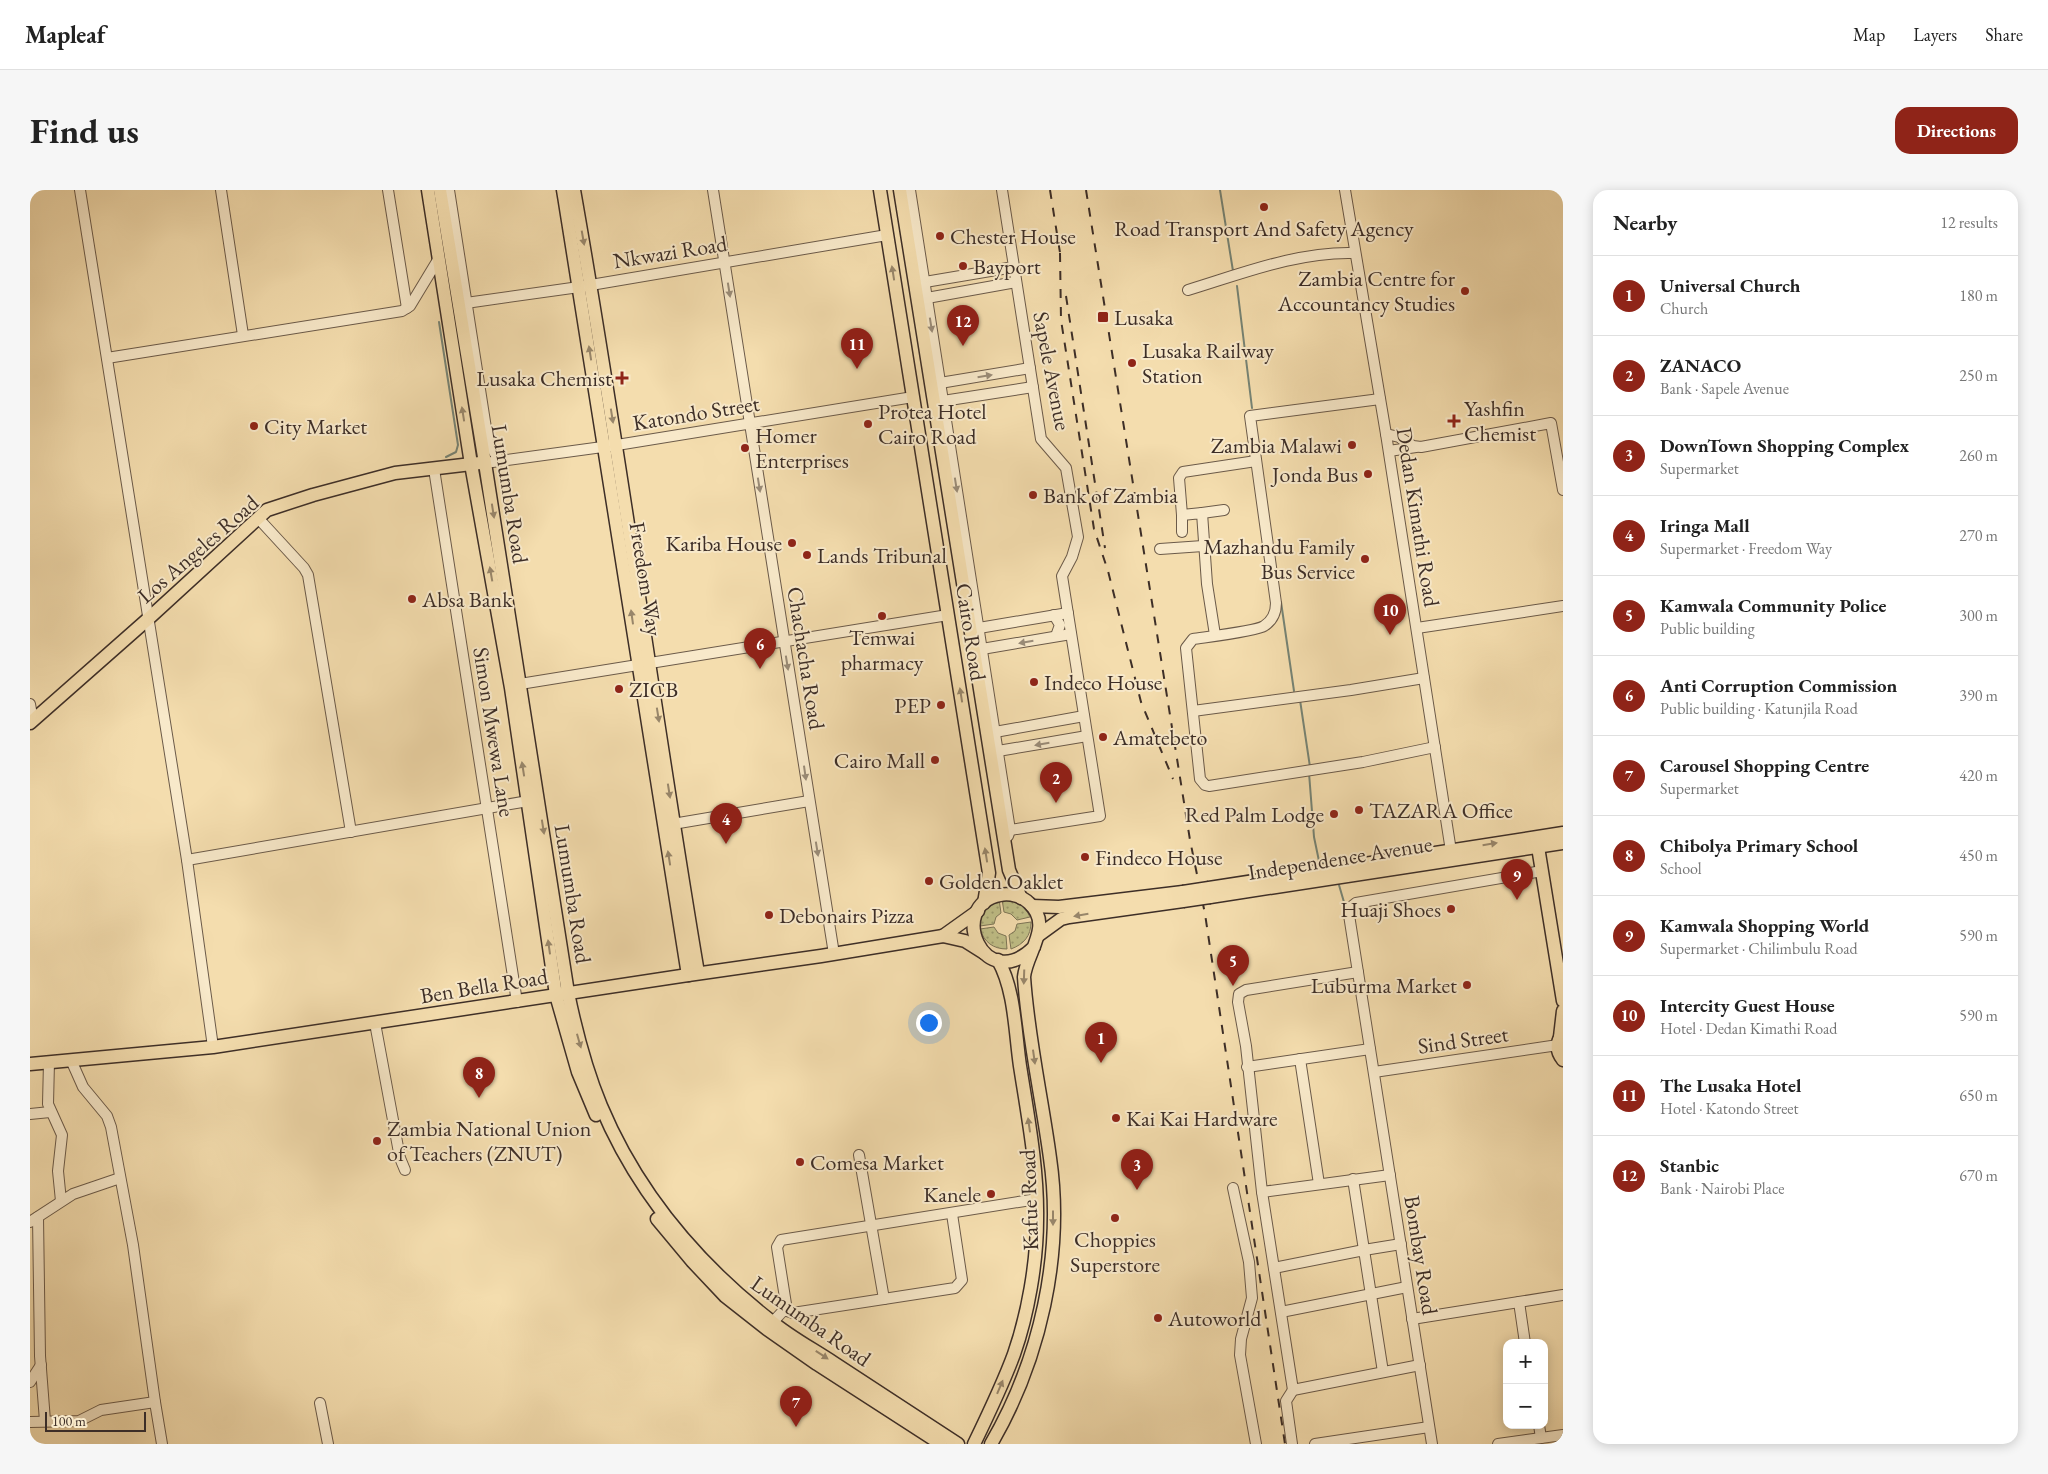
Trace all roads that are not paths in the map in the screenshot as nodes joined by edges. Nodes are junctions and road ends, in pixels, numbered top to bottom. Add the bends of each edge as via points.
1 (80, 190) edge
2 (221, 190) edge
3 (388, 190) edge
4 (428, 190) edge
5 (440, 190) edge
6 (449, 190) edge
7 (563, 190) edge
8 (574, 190) edge
9 (713, 190) edge
10 (880, 190) edge
11 (900, 190) edge
12 (910, 190) edge
13 (1002, 190) edge
14 (1345, 190) edge
15 (887, 235) junction
16 (917, 235) junction
17 (909, 248) junction
18 (1355, 253) junction
19 (439, 258) junction
20 (724, 262) junction
21 (1014, 267) junction
22 (1000, 269) junction
23 (924, 282) junction
24 (1016, 282) junction
25 (585, 285) junction
26 (1002, 285) junction
27 (1188, 290) dead end
28 (922, 299) junction
29 (463, 304) junction
30 (898, 304) junction
31 (407, 308) junction
32 (921, 319) junction
33 (901, 322) junction
34 (243, 335) junction
35 (107, 358) junction
36 (933, 368) junction
37 (1030, 368) junction
38 (1015, 371) junction
39 (940, 383) junction
40 (1033, 387) junction
41 (1018, 389) junction
42 (913, 397) junction
43 (1380, 399) junction
44 (943, 401) junction
45 (749, 423) junction
46 (1386, 434) junction
47 (945, 442) junction
48 (611, 446) junction
49 (1416, 447) junction
50 (1389, 451) junction
51 (499, 461) junction
52 (1256, 461) junction
53 (485, 463) junction
54 (471, 464) junction
55 (434, 469) junction
56 (1563, 490) edge
57 (950, 502) junction
58 (930, 505) junction
59 (1224, 510) dead end
60 (1202, 513) junction
61 (1182, 515) junction
62 (258, 518) junction
63 (953, 520) junction
64 (933, 523) junction
65 (1182, 532) dead end
66 (961, 542) junction
67 (1203, 546) junction
68 (1160, 549) dead end
69 (1563, 606) edge
70 (1068, 613) junction
71 (948, 615) junction
72 (1054, 615) junction
73 (148, 619) junction
74 (979, 628) junction
75 (1417, 628) junction
76 (1071, 634) junction
77 (1215, 635) junction
78 (1056, 636) junction
79 (784, 642) junction
80 (982, 650) junction
81 (644, 664) junction
82 (982, 675) junction
83 (1424, 678) junction
84 (520, 684) junction
85 (30, 704) edge
86 (1192, 711) junction
87 (1084, 716) junction
88 (1072, 718) junction
89 (31, 722) edge
90 (991, 736) junction
91 (1087, 736) junction
92 (1075, 738) junction
93 (968, 743) junction
94 (1435, 747) junction
95 (994, 754) junction
96 (971, 761) junction
97 (999, 784) junction
98 (528, 801) junction
99 (809, 801) junction
100 (488, 808) junction
101 (669, 825) junction
102 (1010, 830) junction
103 (351, 832) junction
104 (1563, 833) edge
105 (1563, 843) edge
106 (1005, 846) junction
107 (1538, 847) junction
108 (1451, 851) junction
109 (187, 860) junction
110 (1542, 871) junction
111 (1209, 893) junction
112 (1183, 896) junction
113 (1021, 898) junction
114 (1032, 906) junction
115 (981, 907) junction
116 (1039, 934) junction
117 (943, 936) junction
118 (1034, 947) junction
119 (984, 952) junction
120 (834, 954) junction
121 (998, 960) junction
122 (1358, 972) junction
123 (693, 974) junction
124 (562, 994) junction
125 (1563, 1001) edge
126 (517, 1002) junction
127 (1563, 1011) edge
128 (375, 1023) junction
129 (1560, 1038) edge
130 (213, 1047) junction
131 (1370, 1049) junction
132 (1300, 1059) junction
133 (71, 1060) junction
134 (1563, 1060) edge
135 (49, 1062) junction
136 (30, 1064) edge
137 (1248, 1067) junction
138 (1374, 1072) junction
139 (50, 1112) junction
140 (30, 1114) edge
141 (859, 1154) dead end
142 (405, 1170) dead end
143 (1390, 1175) junction
144 (120, 1178) junction
145 (1353, 1179) junction
146 (1319, 1184) junction
147 (1233, 1188) dead end
148 (1262, 1192) junction
149 (1037, 1199) junction
150 (61, 1201) junction
151 (952, 1214) junction
152 (34, 1219) edge
153 (872, 1226) junction
154 (1401, 1244) junction
155 (1364, 1250) junction
156 (1274, 1268) junction
157 (34, 1274) edge
158 (1407, 1287) junction
159 (1371, 1294) junction
160 (1563, 1295) edge
161 (884, 1299) junction
162 (1519, 1302) junction
163 (784, 1310) junction
164 (1280, 1312) junction
165 (1412, 1319) junction
166 (769, 1326) junction
167 (1524, 1339) edge
168 (41, 1365) junction
169 (1420, 1365) junction
170 (1383, 1372) junction
171 (30, 1382) edge
172 (1293, 1390) junction
173 (155, 1402) junction
174 (320, 1403) dead end
175 (45, 1421) junction
176 (30, 1422) edge
177 (1429, 1426) junction
178 (1540, 1429) edge
179 (980, 1431) junction
180 (1563, 1435) edge
181 (1541, 1438) junction
182 (162, 1444) edge
183 (328, 1444) edge
184 (941, 1444) edge
185 (958, 1444) edge
186 (974, 1444) edge
187 (991, 1444) edge
188 (1256, 1444) edge
189 (1292, 1444) edge
190 (1315, 1444) edge
191 (1432, 1444) edge
192 (1498, 1444) edge

1 - 35 street
2 - 34 street
3 - 31 street
4 - 19 main road, Lumumba Road
5 - 29 main road, Lumumba Road
6 - 29 street
7 - 25 main road, Freedom Way
8 -> 25 main road, Freedom Way
9 - 20 street, Chachacha Road
10 - 15 main road, Cairo Road
11 - 17 main road, Cairo Road
12 - 16 street
13 - 21 street, Sapele Avenue
14 - 18 street, Dedan Kimathi Road
15 - 20 street, Nkwazi Road
30 -> 15 main road, Cairo Road
16 - 17 street
16 - 23 street
17 - 28 main road, Cairo Road
18 - 27 street via 1304,257
18 - 43 street, Dedan Kimathi Road
19 - 31 street
54 -> 19 main road, Lumumba Road
20 - 25 street, Nkwazi Road
20 -> 45 street, Chachacha Road
21 - 22 street
21 - 24 street, Sapele Avenue
22 - 23 street
22 - 26 street via 1006,276
23 - 28 street
24 - 26 street
24 - 37 street, Sapele Avenue
25 - 29 street, Nkwazi Road
25 - 48 main road, Freedom Way
26 - 28 street
28 - 30 main road via 909,307
28 - 32 main road, Cairo Road
28 -> 36 street
29 - 51 street via 488,441
29 - 53 main road, Lumumba Road
30 - 33 main road, Cairo Road
31 - 34 street
32 - 33 main road via 911,315
32 - 36 main road, Cairo Road
33 - 42 main road, Cairo Road
34 - 35 street
35 - 73 street
36 - 39 street
36 - 47 main road, Cairo Road
37 - 38 street
37 - 40 street, Sapele Avenue
39 -> 38 street
38 - 41 street via 1022,379
39 - 44 street
40 - 41 street
40 - 70 street, Sapele Avenue via 1041,439 1066,468 1078,537 1062,576
41 - 44 street
42 - 45 street, Katondo Street
42 - 58 main road, Cairo Road
43 - 46 street, Dedan Kimathi Road
43 - 52 street via 1250,416
44 - 47 street
45 - 48 street, Katondo Street
45 -> 79 street, Chachacha Road
46 - 49 street
46 - 50 street, Dedan Kimathi Road
47 - 57 main road, Cairo Road
47 -> 66 street
48 - 51 street, Katondo Street
48 - 81 main road, Freedom Way
49 - 50 street
49 - 56 street via 1551,423
50 - 75 street, Dedan Kimathi Road
51 - 53 street, Katondo Street
52 - 61 street via 1183,472 1179,478
52 - 77 street via 1276,611 1262,628
53 - 54 main road, Los Angeles Road
53 -> 84 main road, Lumumba Road
54 - 55 main road, Los Angeles Road
98 -> 54 main road, Lumumba Road
55 - 62 main road, Los Angeles Road via 395,473 322,492 271,508
55 - 100 street, Simon Mwewa Lane
57 - 58 main road via 942,508
57 - 63 main road, Cairo Road
58 - 64 main road, Cairo Road
59 - 60 street
60 - 61 street
60 - 67 street
61 - 65 street
62 - 73 main road, Los Angeles Road
62 - 103 street via 308,575
63 - 64 main road via 943,516
63 - 66 main road, Cairo Road
64 - 71 main road, Cairo Road
66 - 74 street
66 - 82 main road, Cairo Road
67 - 68 street
67 - 77 street
69 - 75 street
70 - 72 street
70 - 76 street, Sapele Avenue
71 - 79 street
93 -> 71 main road, Cairo Road
72 - 74 street
72 - 78 street via 1060,625
73 - 89 main road, Los Angeles Road
73 - 109 street
74 - 80 street
75 - 83 street, Dedan Kimathi Road
76 - 78 street
76 - 87 street, Sapele Avenue
77 - 86 street via 1194,639 1186,648
78 -> 80 street
79 - 81 street
79 -> 99 street, Chachacha Road
80 - 82 street
81 - 84 street
81 - 101 main road, Freedom Way
82 - 90 main road, Cairo Road
83 - 86 street
83 - 94 street, Dedan Kimathi Road
84 -> 124 main road, Lumumba Road
85 - 89 street
86 - 94 street via 1200,779 1209,786 1363,762
87 - 88 street
87 - 91 street, Sapele Avenue
88 - 90 street
88 - 92 street via 1078,728
90 - 93 main road via 980,746
90 - 95 main road, Cairo Road
91 - 92 street
91 - 102 street, Sapele Avenue via 1100,816
92 -> 95 street
93 - 96 main road, Cairo Road
94 - 108 street, Dedan Kimathi Road
95 - 96 main road via 981,754
95 - 97 main road, Cairo Road
115 -> 96 main road, Cairo Road via 989,873
97 - 102 street
97 - 106 main road, Cairo Road
98 - 100 street
124 -> 98 main road, Lumumba Road
99 - 101 street
99 -> 120 street, Chachacha Road
100 - 103 street
100 - 126 street, Simon Mwewa Lane
101 - 123 main road, Freedom Way
102 - 106 street
103 - 109 street
108 -> 104 main road, Independence Avenue
105 - 107 main road, Independence Avenue
106 - 113 main road, Cairo Road via 1009,870
107 - 110 main road
107 - 111 main road, Independence Avenue
108 - 111 main road, Independence Avenue
109 - 130 street
110 - 122 street, Bombay Road via 1356,903 1349,915
110 - 125 main road
111 - 112 main road, Independence Avenue, bridge
112 - 114 main road, Independence Avenue via 1059,907
112 -> 116 main road, Independence Avenue via 1069,917
113 - 114 main road
113 - 115 main road via 999,895
114 - 116 main road via 1039,922
115 - 117 main road, Ben Bella Road
115 - 119 main road via 974,933
116 - 118 main road
117 - 119 main road, Ben Bella Road via 964,941
117 - 120 main road, Ben Bella Road
118 - 121 main road via 1018,959
118 -> 187 main road, Kafue Road via 1024,969 1024,986 1050,1159 1052,1244 1045,1298 1030,1357
119 - 121 main road
120 - 123 main road, Ben Bella Road
149 -> 121 main road, Kafue Road via 1012,1011 1005,973
122 - 131 street, Bombay Road
122 - 137 street via 1246,990 1239,994
123 - 124 main road, Ben Bella Road
124 - 126 main road, Ben Bella Road
124 - 166 main road, Lumumba Road via 578,1072 590,1102 638,1191 668,1233 725,1296
126 - 128 main road, Ben Bella Road
127 - 129 main road
128 - 130 main road, Ben Bella Road
128 - 142 street
129 - 134 main road via 1559,1053
129 - 138 street, Sind Street
130 - 133 main road, Ben Bella Road
131 - 132 street
131 - 138 street, Bombay Road
132 - 137 street
132 - 146 street
133 - 135 main road, Ben Bella Road
133 - 144 street via 83,1087 112,1127
135 - 136 main road, Ben Bella Road
135 - 139 street
137 - 148 street
138 - 143 street, Bombay Road
139 - 140 street
139 - 150 street via 62,1135 58,1172
141 - 153 street
143 - 145 street
143 - 154 street, Bombay Road
144 - 150 street
144 - 173 street via 133,1245
145 - 146 street
145 - 155 street
146 - 148 street
147 - 188 street via 1249,1262 1252,1298 1240,1355
148 - 156 street
149 - 151 street
179 -> 149 main road, Kafue Road via 1019,1338 1036,1244
150 - 152 street
151 - 153 street
151 - 161 street via 962,1280 955,1288
152 - 157 street
153 - 161 street
153 - 163 street via 779,1242
154 - 155 street
154 - 158 street, Bombay Road
155 - 156 street
155 - 159 street
156 - 164 street
157 - 168 street
158 - 159 street
158 - 165 street, Bombay Road
159 - 164 street
159 - 170 street
160 - 162 street
161 - 163 street via 793,1313
162 - 165 street
162 - 167 street
163 - 166 street
164 - 172 street
165 - 169 street, Bombay Road
166 - 184 main road, Lumumba Road via 817,1364
166 -> 185 main road, Lumumba Road
168 - 171 street
168 - 175 street
169 - 170 street
169 - 177 street, Bombay Road
170 - 172 street
172 - 189 street via 1286,1401
173 - 175 street via 101,1410 79,1421
173 - 182 street
174 - 183 street
175 - 176 street
177 - 190 street
177 - 191 street, Bombay Road
178 - 181 street
179 - 185 main road
179 - 186 main road, Kafue Road
180 - 181 street
181 - 192 street

